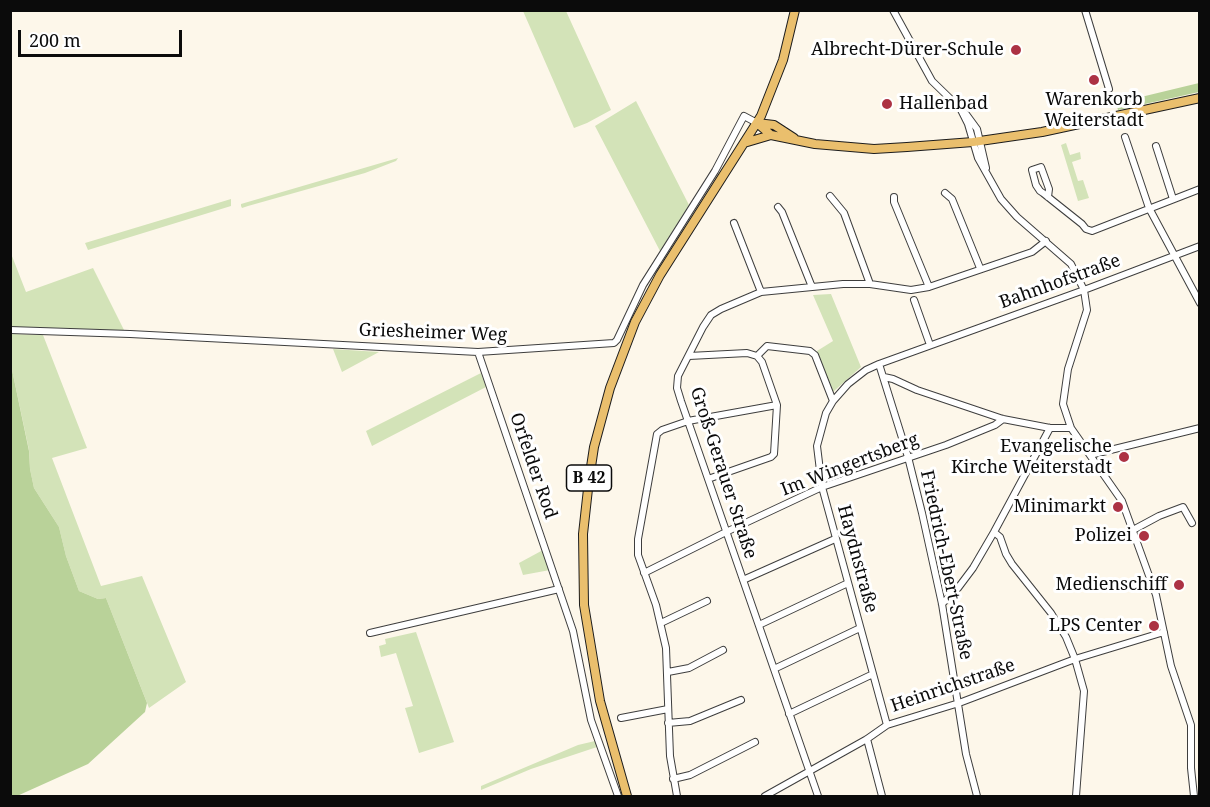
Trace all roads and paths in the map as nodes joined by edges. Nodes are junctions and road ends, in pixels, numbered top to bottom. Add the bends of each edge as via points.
1 (795, 10) edge
2 (893, 10) edge
3 (1085, 10) edge
4 (1109, 89) dead end
5 (1200, 98) edge
6 (767, 103) junction
7 (757, 123) junction
8 (774, 124) junction
9 (771, 135) junction
10 (1125, 137) dead end
11 (797, 139) junction
12 (977, 142) junction
13 (744, 143) junction
14 (1156, 146) dead end
15 (1200, 189) edge
16 (945, 193) dead end
17 (830, 196) dead end
18 (894, 197) dead end
19 (1048, 197) dead end
20 (1173, 199) junction
21 (778, 207) dead end
22 (1149, 208) junction
23 (734, 223) dead end
24 (1046, 241) junction
25 (1200, 246) edge
26 (1175, 255) junction
27 (980, 268) junction
28 (870, 284) junction
29 (812, 286) junction
30 (929, 287) junction
31 (1084, 290) junction
32 (761, 292) junction
33 (914, 300) dead end
34 (1200, 303) edge
35 (10, 330) edge
36 (930, 345) junction
37 (478, 352) junction
38 (689, 356) junction
39 (757, 356) junction
40 (879, 364) junction
41 (884, 377) junction
42 (832, 401) junction
43 (777, 405) junction
44 (1003, 419) junction
45 (688, 421) junction
46 (1050, 428) junction
47 (1071, 428) junction
48 (1200, 428) edge
49 (1090, 455) junction
50 (908, 457) junction
51 (708, 479) junction
52 (822, 487) junction
53 (1192, 523) dead end
54 (1133, 530) junction
55 (726, 532) junction
56 (994, 532) junction
57 (835, 539) junction
58 (644, 573) junction
59 (743, 580) junction
60 (848, 582) junction
61 (559, 589) junction
62 (707, 601) dead end
63 (942, 604) junction
64 (662, 623) junction
65 (759, 625) junction
66 (860, 628) junction
67 (1164, 632) junction
68 (370, 633) dead end
69 (723, 650) dead end
70 (1075, 659) junction
71 (774, 669) junction
72 (668, 672) junction
73 (873, 674) junction
74 (741, 700) dead end
75 (959, 703) junction
76 (668, 709) junction
77 (789, 714) junction
78 (621, 718) dead end
79 (668, 723) junction
80 (1200, 723) edge
81 (887, 725) junction
82 (1191, 725) junction
83 (867, 739) junction
84 (755, 742) dead end
85 (810, 771) junction
86 (673, 779) junction
87 (618, 796) edge
88 (627, 796) edge
89 (677, 796) edge
90 (765, 796) edge
91 (818, 796) edge
92 (882, 796) edge
93 (977, 796) edge
94 (1076, 796) edge
95 (1194, 796) edge

1 - 6 main road, B 42
2 - 12 street via 932,81 961,110
3 - 4 street
5 - 12 main road
6 - 7 main road, B 42
6 - 8 main road
7 - 8 main road
7 - 9 main road
7 - 13 main road, B 42
7 - 37 street, Griesheimer Weg via 744,117 643,285 614,344
8 - 11 main road
9 - 11 main road
9 - 13 main road
10 - 22 street
11 - 12 main road via 874,149
12 - 24 street via 978,158 1007,206
13 - 88 main road, B 42 via 660,275 636,322 602,416 589,480 583,534 584,605 600,701
14 - 20 street
15 - 20 street
16 - 27 street via 952,199
17 - 28 street via 844,213
18 - 30 street
19 - 22 street via 1090,231
20 - 22 street
21 - 29 street
22 - 26 street
23 - 32 street
24 - 27 street, Groß-Gerauer Straße via 1032,252
24 - 31 street via 1071,264
25 - 26 street, Bahnhofstraße
26 - 31 street, Bahnhofstraße
26 - 34 street
27 - 30 street, Groß-Gerauer Straße
28 - 29 street, Groß-Gerauer Straße
28 - 30 street, Groß-Gerauer Straße via 911,290
29 - 32 street, Groß-Gerauer Straße
31 - 36 street, Bahnhofstraße
31 - 47 street via 1087,310 1068,369 1064,399
32 - 38 street, Groß-Gerauer Straße via 711,315
33 - 36 street
35 - 37 street, Griesheimer Weg
36 - 40 street, Bahnhofstraße
37 - 61 street, Orfelder Rod
38 - 39 street
38 - 45 street, Groß-Gerauer Straße via 678,376 677,388
39 - 42 street via 767,346 810,351
39 - 43 street
40 - 41 street, Friedrich-Ebert-Straße
40 - 42 street, Haydnstraße via 848,384
41 - 44 street
41 - 50 street, Friedrich-Ebert-Straße
42 - 52 street, Haydnstraße via 817,446
43 - 45 street
43 - 51 street via 771,458
44 - 46 street
44 - 50 street, Im Wingertsberg via 955,442
45 - 51 street, Groß-Gerauer Straße
45 - 58 street via 657,434 638,540
46 - 47 street
46 - 56 street
47 - 49 street
48 - 49 street
49 - 54 street via 1122,501
50 - 52 street, Im Wingertsberg
50 - 63 street, Friedrich-Ebert-Straße
51 - 55 street, Groß-Gerauer Straße
52 - 55 street, Im Wingertsberg
52 - 57 street, Haydnstraße
53 - 54 street via 1183,507
54 - 67 street via 1156,595
55 - 58 street, Im Wingertsberg
55 - 59 street, Groß-Gerauer Straße
56 - 63 street via 965,579
56 - 70 street via 1012,564 1051,613
57 - 59 street
57 - 60 street, Haydnstraße
58 - 64 street
59 - 65 street, Groß-Gerauer Straße
60 - 65 street
60 - 66 street, Haydnstraße
61 - 68 street
61 - 87 street, Orfelder Rod via 573,631 591,720
62 - 64 street
63 - 75 street, Friedrich-Ebert-Straße
64 - 72 street
65 - 71 street, Groß-Gerauer Straße
66 - 71 street
66 - 73 street, Haydnstraße
67 - 70 street, Heinrichstraße
67 - 82 street
69 - 72 street via 689,668
70 - 75 street, Heinrichstraße
70 - 94 street via 1083,691
71 - 77 street, Groß-Gerauer Straße
72 - 76 street
73 - 77 street
73 - 81 street, Haydnstraße
74 - 79 street via 690,721
75 - 81 street, Heinrichstraße
75 - 93 street, Friedrich-Ebert-Straße
76 - 78 street
76 - 79 street
77 - 85 street, Groß-Gerauer Straße
79 - 86 street
80 - 82 street
81 - 83 street, Heinrichstraße
82 - 95 street
83 - 85 street, Heinrichstraße
83 - 92 street
84 - 86 street via 690,775
85 - 90 street, Heinrichstraße
85 - 91 street, Groß-Gerauer Straße
86 - 89 street

